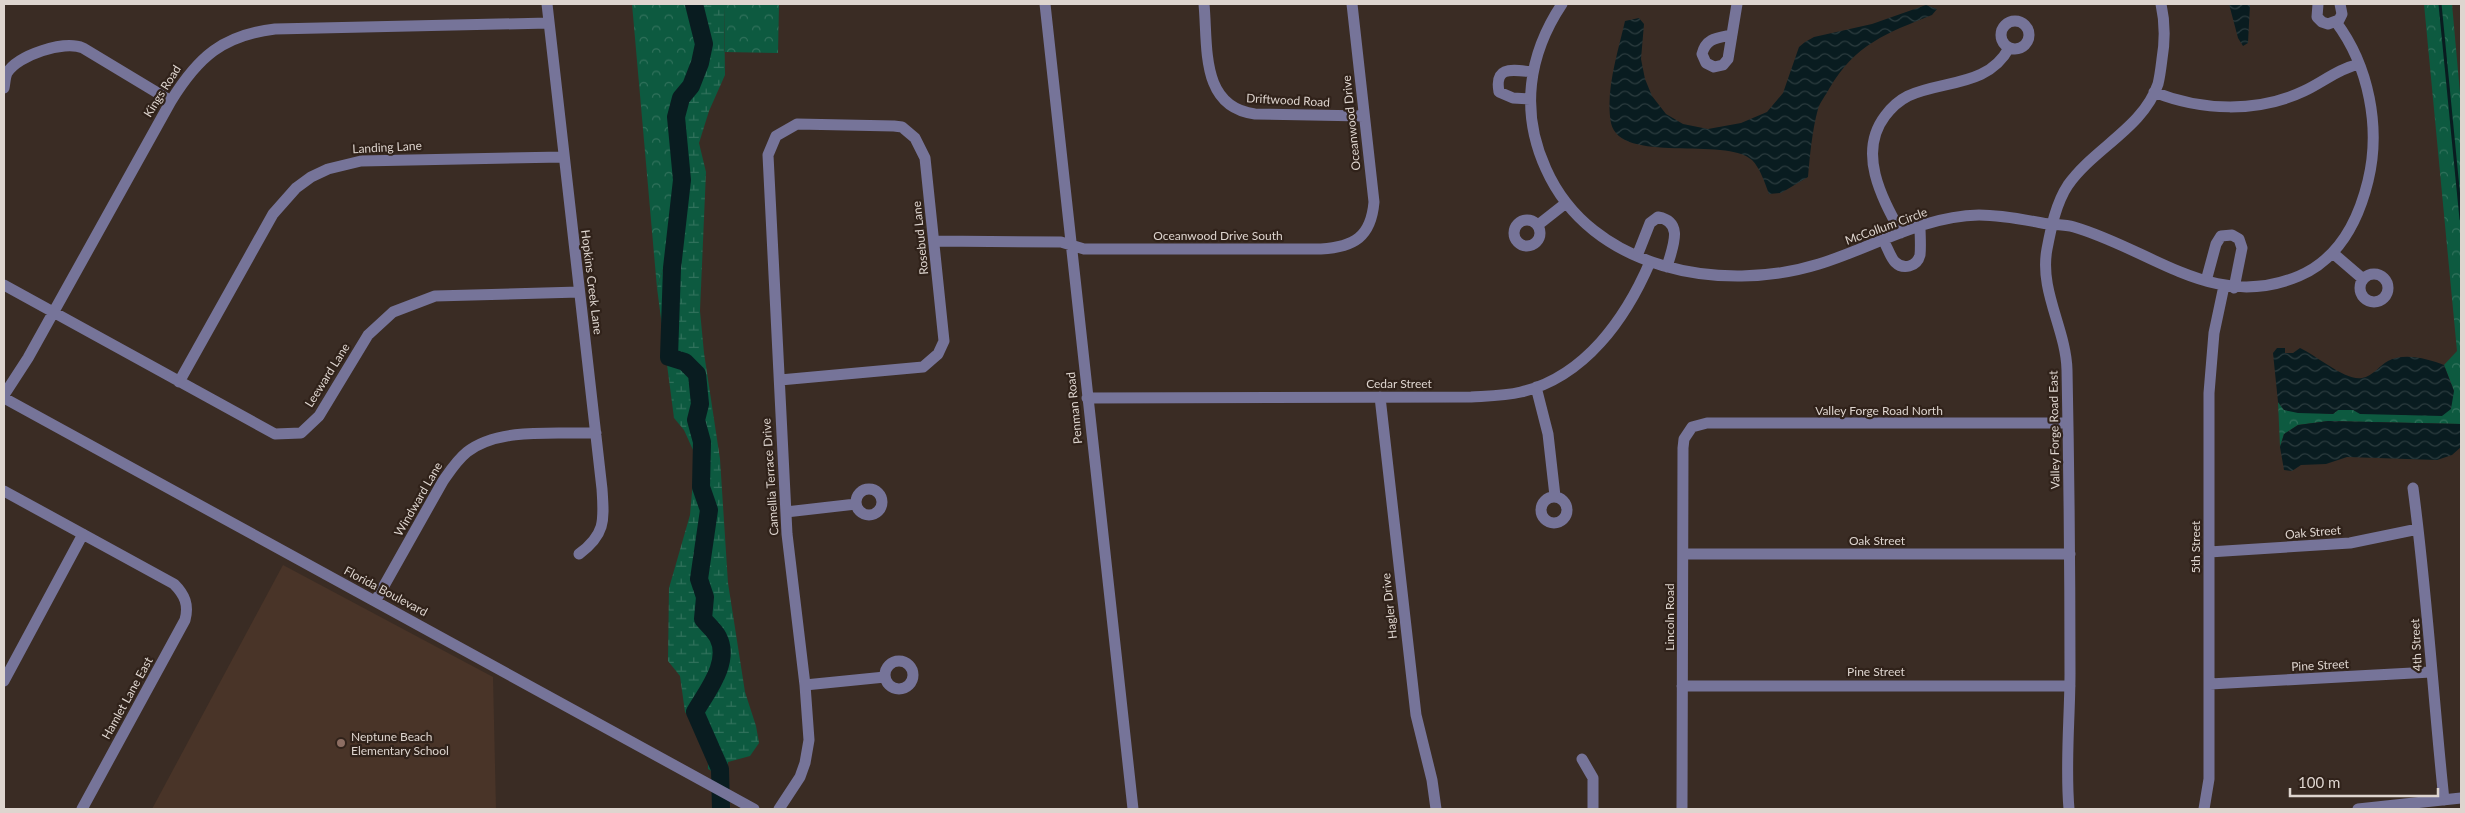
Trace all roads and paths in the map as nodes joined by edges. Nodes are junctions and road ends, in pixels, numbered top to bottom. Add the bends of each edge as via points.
1 (547, 4) edge
2 (1045, 4) edge
3 (1204, 4) edge
4 (1352, 4) edge
5 (1562, 4) edge
6 (1738, 4) edge
7 (2161, 4) edge
8 (2318, 4) edge
9 (2340, 4) edge
10 (2336, 22) junction
11 (548, 23) junction
12 (1732, 35) dead end
13 (2009, 48) dead end
14 (2358, 64) junction
15 (1533, 72) junction
16 (4, 88) edge
17 (2154, 92) junction
18 (1530, 99) junction
19 (171, 100) junction
20 (1364, 116) junction
21 (910, 132) joint
22 (563, 157) junction
23 (1566, 202) junction
24 (2053, 224) junction
25 (1538, 225) dead end
26 (1920, 226) junction
27 (1901, 233) junction
28 (1361, 236) joint
29 (1883, 240) junction
30 (934, 241) junction
31 (1071, 246) junction
32 (2334, 254) junction
33 (1637, 256) junction
34 (1650, 262) junction
35 (1668, 267) junction
36 (2363, 279) dead end
37 (2206, 281) junction
38 (4, 285) edge
39 (2229, 287) junction
40 (579, 292) junction
41 (53, 312) junction
42 (780, 380) junction
43 (179, 382) junction
44 (1536, 387) junction
45 (4, 397) edge
46 (1380, 397) junction
47 (1087, 398) junction
48 (2066, 424) junction
49 (1692, 427) joint
50 (596, 434) junction
51 (2412, 488) dead end
52 (4, 491) edge
53 (1555, 496) dead end
54 (856, 504) dead end
55 (786, 512) junction
56 (2418, 529) junction
57 (83, 534) junction
58 (2209, 552) junction
59 (579, 554) dead end
60 (1683, 554) junction
61 (2070, 554) junction
62 (376, 600) junction
63 (2431, 672) junction
64 (885, 677) dead end
65 (4, 681) edge
66 (2210, 684) junction
67 (805, 685) junction
68 (1682, 686) junction
69 (2070, 686) junction
70 (1582, 759) dead end
71 (2461, 798) edge
72 (2444, 800) junction
73 (82, 809) edge
74 (754, 809) edge
75 (779, 809) edge
76 (1133, 809) edge
77 (1436, 809) edge
78 (1593, 809) edge
79 (1682, 809) edge
80 (2069, 809) edge
81 (2204, 809) edge
82 (2358, 809) edge

1 - 11 street, Hopkins Creek Lane
2 - 31 street, Penman Road
3 - 20 street, Driftwood Road via 1213,82 1223,100 1232,108 1255,114
4 - 20 street, Oceanwood Drive
5 - 15 street, McCollum Circle via 1539,45
6 - 12 street
7 - 17 street, Valley Forge Road East via 2163,50
8 - 10 street via 2316,11 2320,20 2326,24
9 - 10 street via 2342,14
10 - 14 street, McCollum Circle
11 - 19 street, Kings Road via 255,31 214,49 186,76
11 - 22 street, Hopkins Creek Lane
13 - 27 street via 2004,57 1986,72 1967,82 1908,96 1879,124 1873,141 1873,168 1886,205
14 - 17 street via 2338,71 2302,92 2260,104 2204,106
14 - 32 street, McCollum Circle via 2367,87 2372,121 2370,173 2357,215
15 - 18 street, McCollum Circle
15 - 18 street via 1503,72 1498,84 1499,92 1504,96
16 - 19 street via 7,73 16,63 52,47 71,45 83,48
17 - 24 street, Valley Forge Road East via 2130,125 2091,158 2067,187
18 - 23 street, McCollum Circle via 1544,165
19 - 41 street, Kings Road
20 - 28 street, Oceanwood Drive via 1374,202 1370,225
21 - 30 street, Rosebud Lane via 925,158
21 - 42 street, Camellia Terrace Drive via 894,126 797,124 776,136 771,144 768,166
22 - 40 street, Hopkins Creek Lane
22 - 43 street, Landing Lane via 361,161 328,168 311,177 296,188 274,214
23 - 25 street
23 - 33 street, McCollum Circle via 1594,231
24 - 26 street, McCollum Circle via 1974,215
24 - 37 street, McCollum Circle via 2106,239
24 - 48 street, Valley Forge Road East via 2045,268 2050,299 2066,352
26 - 27 street, McCollum Circle
26 - 29 street via 1920,253 1917,262 1911,266 1894,261
27 - 29 street, McCollum Circle
28 - 31 street, Oceanwood Drive South via 1348,245 1321,250 1084,249
29 - 35 street, McCollum Circle via 1825,262 1780,273 1699,274
30 - 31 street, Oceanwood Drive South via 1061,242
30 - 42 street, Rosebud Lane via 944,333 942,346 931,361 923,367
31 - 47 street, Penman Road
32 - 36 street
32 - 39 street, McCollum Circle via 2281,284 2263,288
33 - 34 street, McCollum Circle
33 - 35 street via 1650,223 1658,217 1665,218 1675,228
34 - 35 street, McCollum Circle
34 - 44 street, Cedar Street via 1633,299 1605,338 1576,364
37 - 39 street, McCollum Circle
37 - 39 street, 5th Street via 2216,244 2221,236 2232,235 2239,239 2242,248
38 - 41 street, Leeward Lane
39 - 58 street, 5th Street via 2214,333 2210,378
40 - 43 street, Leeward Lane via 435,296 393,312 368,334 320,416 301,433 275,434
40 - 50 street, Hopkins Creek Lane
41 - 43 street, Leeward Lane
41 - 45 street, Kings Road
42 - 55 street, Camellia Terrace Drive
44 - 46 street, Cedar Street via 1496,396
44 - 53 street via 1548,434
45 - 62 street, Florida Boulevard via 182,498
46 - 47 street, Cedar Street
46 - 77 street, Hagler Drive via 1416,715
47 - 76 street, Penman Road
48 - 49 street, Valley Forge Road North via 1707,423
48 - 61 street, Valley Forge Road East
49 - 60 street, Lincoln Road via 1684,439 1683,448
50 - 59 street, Hopkins Creek Lane via 602,527 594,544
50 - 62 street, Windward Lane via 502,436 468,451 443,482
51 - 56 street, 4th Street
52 - 57 street
54 - 55 street
55 - 67 street, Camellia Terrace Drive
56 - 58 street, Oak Street via 2350,543
56 - 63 street, 4th Street via 2427,598
57 - 65 street
57 - 73 street, Hamlet Lane East via 174,584 185,597 187,610
58 - 66 street, 5th Street
60 - 61 street, Oak Street
60 - 68 street, Lincoln Road
61 - 69 street, Valley Forge Road East
62 - 74 street, Florida Boulevard
63 - 66 street, Pine Street
63 - 72 street, 4th Street
64 - 67 street
66 - 81 street, 5th Street via 2210,779
67 - 75 street, Camellia Terrace Drive via 808,751 800,777
68 - 69 street, Pine Street
68 - 79 street, Lincoln Road
69 - 80 street, Valley Forge Road East
70 - 78 street via 1593,778
71 - 72 street
72 - 82 street

